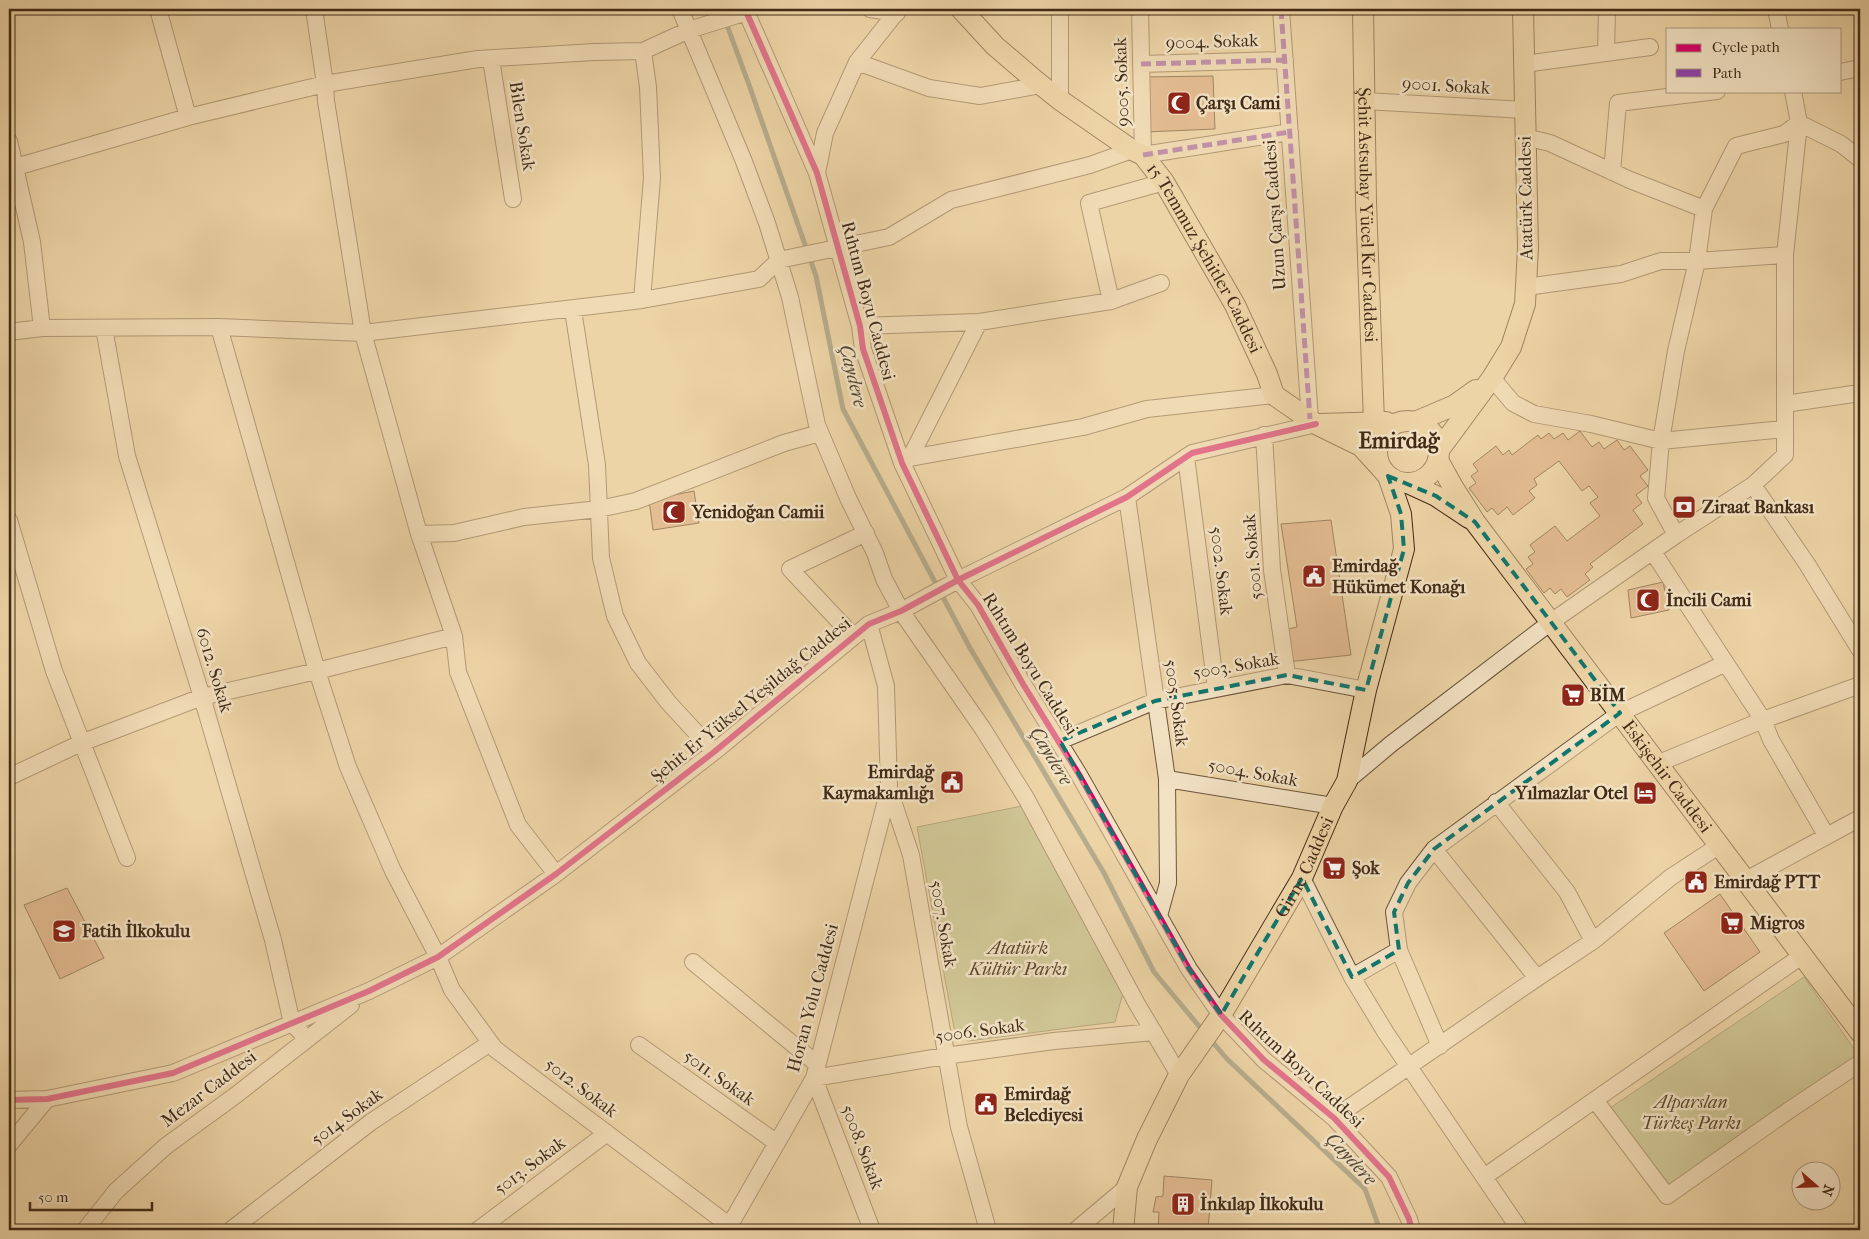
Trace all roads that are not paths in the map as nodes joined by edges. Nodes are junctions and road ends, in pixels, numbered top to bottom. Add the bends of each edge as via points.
1 (158, 9) edge
2 (314, 9) edge
3 (680, 9) edge
4 (870, 9) edge
5 (961, 9) edge
6 (1060, 9) edge
7 (1140, 9) edge
8 (1281, 9) edge
9 (1364, 9) edge
10 (1523, 9) edge
11 (1607, 9) edge
12 (1776, 9) edge
13 (746, 11) edge
14 (898, 11) edge
15 (1780, 28) edge
16 (689, 30) junction
17 (1650, 47) dead end
18 (643, 51) junction
19 (1606, 53) junction
20 (491, 59) junction
21 (1285, 60) junction
22 (857, 62) junction
23 (1141, 64) junction
24 (1524, 64) junction
25 (1860, 68) edge
26 (1842, 72) edge
27 (325, 84) junction
28 (1041, 85) junction
29 (1709, 92) edge
30 (1793, 92) edge
31 (1060, 100) junction
32 (1365, 101) junction
33 (1525, 110) junction
34 (188, 117) junction
35 (1799, 123) junction
36 (1290, 132) junction
37 (1525, 136) junction
38 (9, 141) edge
39 (1138, 152) junction
40 (1860, 159) edge
41 (12, 168) edge
42 (1612, 172) junction
43 (817, 173) junction
44 (1164, 182) junction
45 (513, 199) dead end
46 (1704, 210) junction
47 (839, 246) junction
48 (1785, 255) junction
49 (779, 260) junction
50 (1697, 261) junction
51 (1161, 283) dead end
52 (1526, 287) junction
53 (642, 300) junction
54 (1111, 301) junction
55 (573, 310) junction
56 (979, 322) junction
57 (860, 326) junction
58 (219, 327) junction
59 (42, 328) junction
60 (104, 328) junction
61 (9, 332) edge
62 (363, 333) junction
63 (1492, 378) junction
64 (1860, 393) edge
65 (1274, 395) junction
66 (1785, 404) junction
67 (1313, 421) junction
68 (1410, 421) junction
69 (1374, 422) junction
70 (1784, 428) junction
71 (820, 433) junction
72 (1264, 435) junction
73 (1662, 441) junction
74 (1438, 455) junction
75 (1186, 457) junction
76 (906, 460) junction
77 (1384, 472) junction
78 (1410, 484) junction
79 (1753, 485) junction
80 (1127, 497) junction
81 (599, 509) junction
82 (9, 520) edge
83 (1475, 522) junction
84 (419, 534) junction
85 (866, 534) junction
86 (1676, 535) junction
87 (1653, 552) junction
88 (958, 580) junction
89 (901, 610) junction
90 (1551, 622) junction
91 (869, 624) junction
92 (454, 636) junction
93 (853, 636) junction
94 (1860, 650) edge
95 (1726, 663) junction
96 (317, 671) junction
97 (1287, 675) junction
98 (1860, 685) edge
99 (1216, 689) junction
100 (1366, 690) junction
101 (202, 697) junction
102 (1155, 701) junction
103 (1620, 713) junction
104 (1763, 720) junction
105 (1060, 742) junction
106 (81, 743) junction
107 (714, 752) junction
108 (1659, 763) junction
109 (9, 777) edge
110 (1166, 779) junction
111 (1347, 781) junction
112 (889, 789) junction
113 (1496, 802) junction
114 (1333, 806) junction
115 (1860, 818) edge
116 (1826, 835) junction
117 (1720, 846) junction
118 (1434, 849) junction
119 (127, 858) dead end
120 (556, 874) junction
121 (1302, 878) junction
122 (1746, 880) junction
123 (1159, 916) junction
124 (1593, 941) junction
125 (1399, 950) junction
126 (1803, 955) junction
127 (438, 956) junction
128 (693, 962) dead end
129 (1352, 976) junction
130 (1537, 978) junction
131 (369, 991) junction
132 (1221, 1015) junction
133 (292, 1023) junction
134 (1154, 1032) junction
135 (1860, 1032) edge
136 (307, 1039) junction
137 (490, 1043) junction
138 (639, 1045) dead end
139 (1440, 1046) junction
140 (945, 1056) junction
141 (1860, 1063) edge
142 (1408, 1067) junction
143 (1183, 1068) junction
144 (816, 1071) junction
145 (47, 1099) junction
146 (9, 1100) edge
147 (1596, 1100) junction
148 (1334, 1118) junction
149 (607, 1133) junction
150 (777, 1143) junction
151 (9, 1145) edge
152 (1484, 1178) junction
153 (1127, 1187) junction
154 (728, 1228) edge
155 (232, 1229) dead end
156 (85, 1230) edge
157 (478, 1230) edge
158 (872, 1230) edge
159 (988, 1230) edge
160 (1076, 1230) edge
161 (1122, 1230) edge
162 (1412, 1230) edge
163 (1520, 1230) edge

1 - 34 street
2 - 27 street
3 - 16 street
4 - 14 street
5 - 28 main road, 15 Temmuz Şehitler Caddesi via 994,46
6 - 31 street
7 - 23 street, 9005. Sokak
8 - 21 street, Uzun Çarşı Caddesi
9 - 32 main road, Şehit Astsubay Yücel Kır Caddesi
10 - 24 main road, Atatürk Caddesi
11 - 19 street
12 - 15 street
13 - 16 street
13 - 43 street, Rıhtım Boyu Caddesi
14 - 22 street
16 - 18 street
16 - 49 street via 743,159
17 - 19 street
18 - 20 street
18 - 53 street via 652,178
19 - 24 street
20 - 27 street
20 - 45 street, Bilen Sokak
21 - 23 street, 9004. Sokak
21 - 36 street, Uzun Çarşı Caddesi
22 - 28 street via 929,88 980,96
22 - 43 street via 825,133
23 - 39 street, 9005. Sokak
24 - 33 main road, Atatürk Caddesi
25 - 26 street
27 - 34 street
27 - 62 street
28 - 31 main road, 15 Temmuz Şehitler Caddesi
29 - 42 street via 1618,103
30 - 35 street
31 - 39 main road, 15 Temmuz Şehitler Caddesi
32 - 33 street, 9001. Sokak
32 - 69 main road, Şehit Astsubay Yücel Kır Caddesi
33 - 37 main road, Atatürk Caddesi
34 - 41 street
35 - 40 street via 1841,144
35 - 46 street via 1784,134 1736,146
35 - 48 street
36 - 39 street
36 - 67 street, Uzun Çarşı Caddesi
37 - 42 street via 1550,142
37 - 52 main road, Atatürk Caddesi
38 - 41 street
39 - 44 main road, 15 Temmuz Şehitler Caddesi
39 - 47 street via 951,200 889,237
41 - 59 street via 32,242
42 - 46 street
43 - 47 street, Rıhtım Boyu Caddesi
44 - 54 street via 1089,203
44 - 65 main road, 15 Temmuz Şehitler Caddesi via 1235,305
46 - 50 street
47 - 49 street
47 - 57 street, Rıhtım Boyu Caddesi
48 - 50 street
48 - 66 street
49 - 53 street via 759,279
49 - 71 street
50 - 52 street via 1661,261 1621,274
50 - 73 street via 1676,351
51 - 54 street
52 - 63 main road, Atatürk Caddesi via 1525,304 1511,347
53 - 55 street
54 - 56 street
55 - 62 street
55 - 81 street via 597,465
56 - 57 street
56 - 76 street
57 - 76 street, Rıhtım Boyu Caddesi via 863,349
58 - 60 street
58 - 62 street
58 - 96 street, 5012. Sokak
59 - 60 street
59 - 61 street
60 - 101 street, 6012. Sokak via 127,456
62 - 84 street
63 - 68 main road, Atatürk Caddesi via 1456,405
63 - 73 street via 1513,403 1534,414
63 - 74 main road, Atatürk Caddesi
64 - 66 street
65 - 67 main road
65 - 76 street via 1147,409 1084,427
66 - 70 street
67 - 69 main road
67 - 72 street, Şehit Er Yüksel Yeşildağ Caddesi
67 - 77 main road via 1361,446
68 - 69 main road
68 - 74 main road via 1432,432 1437,440
68 - 77 main road via 1396,423 1382,435 1376,452
70 - 73 street
70 - 79 street via 1785,455
71 - 81 street via 784,443 636,501
71 - 85 street
72 - 75 street, Şehit Er Yüksel Yeşildağ Caddesi
72 - 97 street, 5001. Sokak via 1272,570
73 - 86 street via 1656,498
74 - 78 main road via 1428,476
74 - 83 main road, Eskişehir Caddesi
75 - 80 street, Şehit Er Yüksel Yeşildağ Caddesi
75 - 99 street, 5002. Sokak
76 - 88 street, Rıhtım Boyu Caddesi
77 - 78 main road
77 - 100 main road, Girne Caddesi via 1401,514 1404,549
78 - 83 main road, Eskişehir Caddesi via 1436,496
79 - 86 street
79 - 94 street
80 - 88 street, Şehit Er Yüksel Yeşildağ Caddesi
80 - 102 street, 5005. Sokak
81 - 84 street via 524,517 454,533
81 - 107 street via 602,558 615,616 638,663 668,702
82 - 106 street via 54,672
83 - 90 main road, Eskişehir Caddesi
84 - 92 street
85 - 89 street
85 - 93 street via 790,569
86 - 87 street
87 - 90 street
87 - 95 street
88 - 89 street, Şehit Er Yüksel Yeşildağ Caddesi
88 - 105 street, Rıhtım Boyu Caddesi via 978,605
89 - 91 street, Şehit Er Yüksel Yeşildağ Caddesi
89 - 134 street via 984,729 1026,798
90 - 103 main road, Eskişehir Caddesi
90 - 111 street
91 - 93 street, Şehit Er Yüksel Yeşildağ Caddesi
91 - 112 street, 5007. Sokak via 886,686
92 - 96 street
92 - 120 street via 458,672 518,825
93 - 107 street, Şehit Er Yüksel Yeşildağ Caddesi
95 - 103 street
95 - 104 street
96 - 101 street
96 - 127 street, 5012. Sokak via 348,766 393,871
97 - 99 street, 5003. Sokak
97 - 100 street, 5003. Sokak
98 - 104 street
99 - 102 street, 5003. Sokak
100 - 111 main road, Girne Caddesi
101 - 106 street
101 - 133 street, 6012. Sokak via 273,940
102 - 105 street, 5003. Sokak
102 - 110 street, 5005. Sokak
103 - 108 main road, Eskişehir Caddesi
103 - 113 street
104 - 108 street
104 - 116 street via 1771,740
105 - 123 street, Rıhtım Boyu Caddesi
106 - 109 street
106 - 119 street
107 - 120 street, Şehit Er Yüksel Yeşildağ Caddesi
108 - 117 main road, Eskişehir Caddesi
110 - 114 street, 5004. Sokak
110 - 123 street, 5005. Sokak via 1168,883
111 - 114 main road, Girne Caddesi
112 - 140 street, 5007. Sokak via 911,855
112 - 144 street, Horan Yolu Caddesi
113 - 118 street
113 - 124 street via 1567,892
114 - 121 main road, Girne Caddesi
115 - 116 street
116 - 122 street
117 - 122 main road, Eskişehir Caddesi
117 - 124 street via 1671,877
118 - 125 street via 1408,883 1394,912
118 - 130 street
120 - 127 street, Şehit Er Yüksel Yeşildağ Caddesi
121 - 129 street
121 - 132 main road, Girne Caddesi
122 - 126 main road, Eskişehir Caddesi
123 - 132 street, Rıhtım Boyu Caddesi via 1189,969
124 - 130 street
125 - 129 street
125 - 139 street
126 - 135 main road, Eskişehir Caddesi
126 - 147 street
127 - 131 street, Şehit Er Yüksel Yeşildağ Caddesi
127 - 137 street, 5012. Sokak via 452,990
128 - 144 street
129 - 142 street
130 - 139 street
131 - 133 street
131 - 136 street, Mezar Caddesi
132 - 143 main road, Girne Caddesi
132 - 148 street, Rıhtım Boyu Caddesi via 1264,1060
133 - 136 street
133 - 145 street via 173,1073
134 - 140 street, 5006. Sokak
134 - 143 street
136 - 156 street, Mezar Caddesi via 166,1146 116,1191
137 - 149 street, 5012. Sokak
137 - 155 street, 5014 Sokak via 371,1122
138 - 150 street, 5011. Sokak
139 - 142 street
140 - 144 street, 5006. Sokak
140 - 159 street, 5007. Sokak via 959,1127
141 - 147 street via 1667,1196
142 - 148 street
142 - 152 street
143 - 153 main road, Girne Caddesi
144 - 150 street, Horan Yolu Caddesi
144 - 158 street, 5008. Sokak
145 - 146 street
145 - 151 street
147 - 152 street
148 - 162 street, Rıhtım Boyu Caddesi via 1389,1178
149 - 154 street, 5012. Sokak
149 - 157 street, 5013. Sokak
150 - 154 street, Horan Yolu Caddesi
152 - 163 street
153 - 160 street
153 - 161 main road, Girne Caddesi

